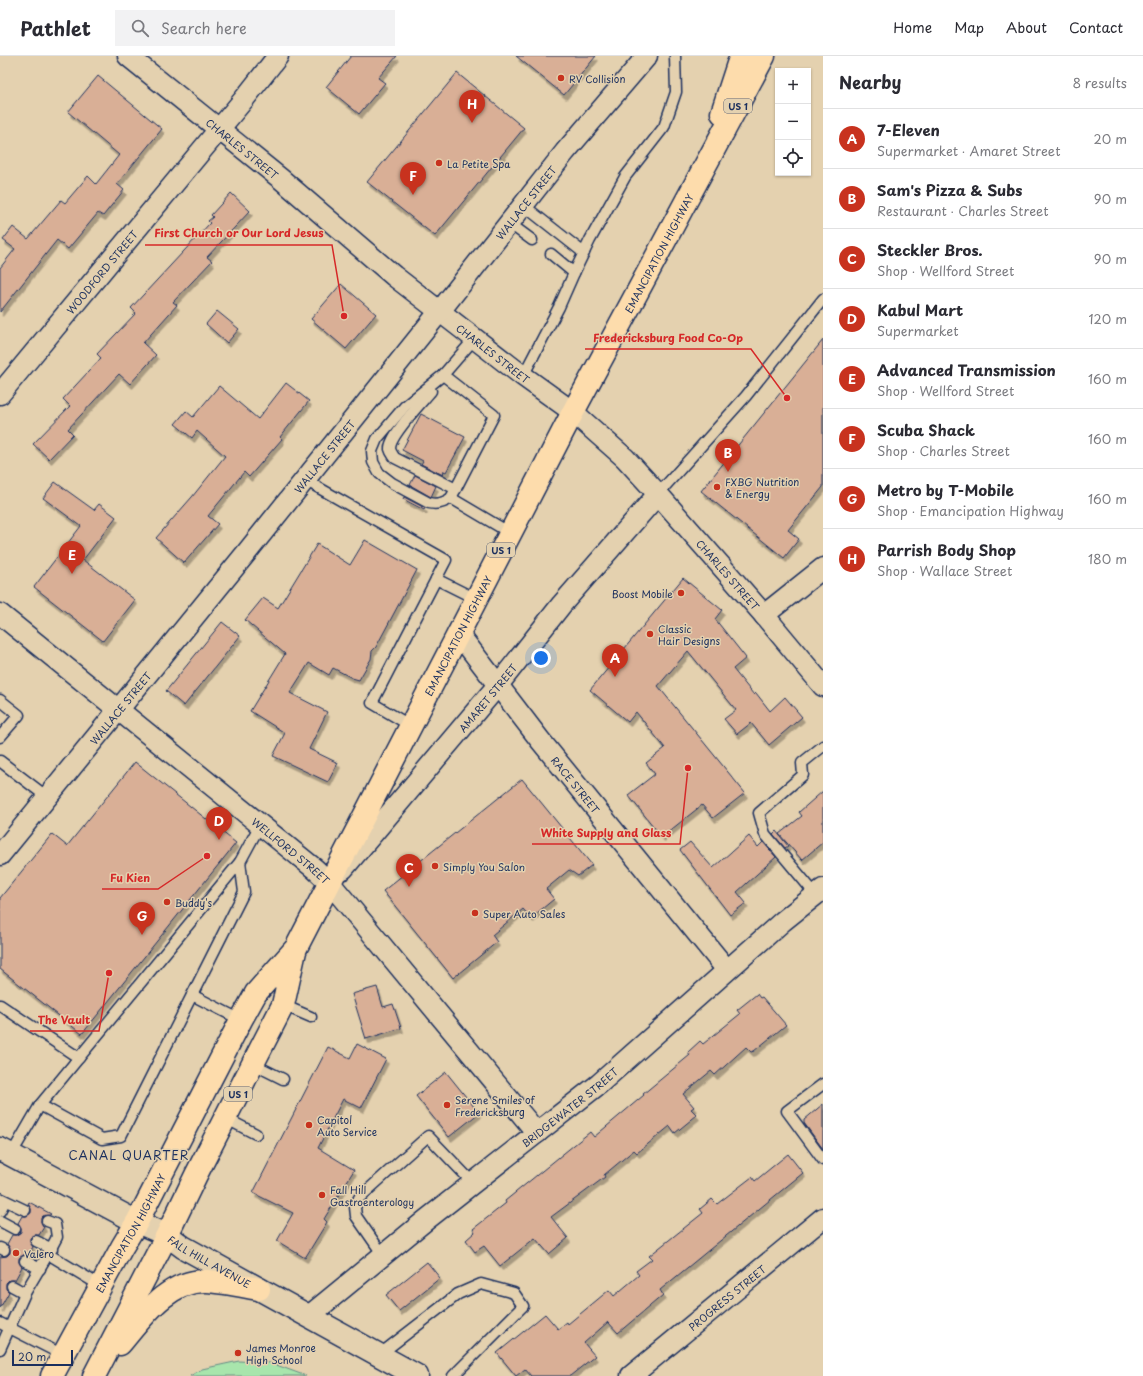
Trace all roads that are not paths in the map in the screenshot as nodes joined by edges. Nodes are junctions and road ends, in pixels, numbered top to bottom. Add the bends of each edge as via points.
1 (128, 56) edge
2 (278, 56) edge
3 (647, 56) edge
4 (675, 56) edge
5 (742, 56) edge
6 (764, 56) edge
7 (219, 129) junction
8 (711, 155) junction
9 (523, 205) junction
10 (509, 223) junction
11 (532, 240) dead end
12 (584, 253) junction
13 (551, 254) dead end
14 (574, 273) junction
15 (823, 299) edge
16 (440, 311) junction
17 (475, 338) junction
18 (443, 375) junction
19 (523, 376) junction
20 (0, 394) edge
21 (573, 412) junction
22 (305, 480) junction
23 (454, 493) junction
24 (658, 494) junction
25 (510, 533) junction
26 (823, 568) edge
27 (436, 579) junction
28 (476, 599) junction
29 (0, 614) edge
30 (764, 615) junction
31 (458, 633) junction
32 (498, 684) junction
33 (823, 686) edge
34 (0, 700) edge
35 (118, 710) junction
36 (411, 726) junction
37 (0, 737) edge
38 (823, 746) edge
39 (0, 761) edge
40 (47, 797) junction
41 (260, 825) junction
42 (0, 855) edge
43 (240, 862) junction
44 (330, 883) junction
45 (819, 892) edge
46 (296, 948) junction
47 (727, 970) junction
48 (192, 995) junction
49 (0, 1005) edge
50 (283, 1005) junction
51 (311, 1016) dead end
52 (241, 1020) junction
53 (79, 1058) junction
54 (253, 1064) junction
55 (283, 1079) dead end
56 (823, 1084) edge
57 (40, 1104) junction
58 (225, 1118) junction
59 (537, 1133) junction
60 (256, 1134) dead end
61 (6, 1152) edge
62 (823, 1160) edge
63 (473, 1183) junction
64 (3, 1199) edge
65 (25, 1210) dead end
66 (0, 1211) edge
67 (823, 1218) edge
68 (0, 1221) edge
69 (47, 1221) dead end
70 (137, 1222) junction
71 (15, 1229) dead end
72 (167, 1235) junction
73 (36, 1241) dead end
74 (50, 1252) junction
75 (383, 1255) junction
76 (25, 1261) dead end
77 (40, 1269) junction
78 (12, 1286) dead end
79 (101, 1286) junction
80 (259, 1289) junction
81 (25, 1294) junction
82 (309, 1316) junction
83 (5, 1326) edge
84 (0, 1349) edge
85 (63, 1355) junction
86 (379, 1355) junction
87 (96, 1371) edge
88 (52, 1376) edge
89 (417, 1376) edge
90 (452, 1376) edge
91 (631, 1376) edge

1 - 7 street, CHARLES STREET
2 - 7 street, WOODFORD STREET
3 - 9 street, WALLACE STREET
4 - 12 lane via 676,92 664,127 625,177
5 - 8 main road, EMANCIPATION HIGHWAY / US 1
6 - 8 main road, EMANCIPATION HIGHWAY / US 1
7 - 16 street, CHARLES STREET via 394,276
7 - 20 street, WOODFORD STREET
8 - 21 main road, EMANCIPATION HIGHWAY / US 1
9 - 10 street, WALLACE STREET
9 - 12 lane
10 - 11 lane
10 - 16 street, WALLACE STREET
12 - 14 lane
13 - 14 lane
14 - 19 lane
15 - 24 lane via 746,396
16 - 17 street, CHARLES STREET
16 - 22 street, WALLACE STREET
17 - 18 lane
17 - 19 street, CHARLES STREET
18 - 23 lane via 494,415
18 - 23 lane via 396,433 390,450 395,458
18 - 23 lane via 405,406 377,440 372,456 379,474 429,503 446,502
19 - 21 street, CHARLES STREET
21 - 24 street, CHARLES STREET via 625,458
21 - 25 main road, EMANCIPATION HIGHWAY / US 1
22 - 27 lane via 446,560
22 - 35 street, WALLACE STREET
23 - 25 lane
24 - 30 street, CHARLES STREET
24 - 32 street, AMARET STREET via 562,604
25 - 28 main road, EMANCIPATION HIGHWAY / US 1
26 - 30 street
27 - 28 lane
27 - 36 lane via 372,703
28 - 31 main road, EMANCIPATION HIGHWAY / US 1
29 - 35 street, WELLFORD STREET
30 - 33 street, CHARLES STREET
31 - 32 street, RACE STREET
31 - 36 main road, EMANCIPATION HIGHWAY / US 1
32 - 44 street, AMARET STREET
32 - 47 street, RACE STREET via 540,740
34 - 37 lane via 19,715
35 - 40 street, WALLACE STREET
35 - 41 street, WELLFORD STREET
36 - 44 main road, EMANCIPATION HIGHWAY / US 1
38 - 45 lane via 802,763 804,775 759,813 765,834
39 - 40 lane
40 - 42 street, WALLACE STREET
41 - 43 lane
41 - 44 street, WELLFORD STREET
43 - 48 lane via 244,892
43 - 53 lane
44 - 46 main road, EMANCIPATION HIGHWAY / US 1
44 - 59 street, WELLFORD STREET
45 - 47 street, BRIDGEWATER STREET
46 - 50 main road, EMANCIPATION HIGHWAY / US 1
46 - 52 main road, EMANCIPATION HIGHWAY / US 1 via 256,993
47 - 59 street, BRIDGEWATER STREET via 599,1084
48 - 52 lane
48 - 57 lane via 121,1136 102,1138
49 - 53 lane
50 - 51 lane
50 - 54 main road, EMANCIPATION HIGHWAY / US 1
52 - 70 main road, EMANCIPATION HIGHWAY / US 1
53 - 57 lane
54 - 55 lane
54 - 58 main road, EMANCIPATION HIGHWAY / US 1
56 - 62 lane via 787,1111
57 - 61 lane
58 - 60 lane
58 - 72 main road, EMANCIPATION HIGHWAY / US 1
59 - 63 street, BRIDGEWATER STREET
61 - 70 street, FALL HILL AVENUE
63 - 75 street, BRIDGEWATER STREET
63 - 75 lane via 428,1136 359,1198 355,1207 356,1216
64 - 65 lane
64 - 66 lane
67 - 91 street, PROGRESS STREET
68 - 71 lane
69 - 74 lane via 55,1224 57,1237
70 - 72 street, FALL HILL AVENUE
70 - 79 main road, EMANCIPATION HIGHWAY / US 1
72 - 80 street, FALL HILL AVENUE via 183,1247
72 - 87 main road, EMANCIPATION HIGHWAY / US 1
73 - 74 lane
74 - 77 lane
74 - 79 lane
75 - 82 street, BRIDGEWATER STREET
76 - 77 lane
77 - 81 lane
78 - 81 lane
79 - 85 main road, EMANCIPATION HIGHWAY / US 1
80 - 82 street, FALL HILL AVENUE
80 - 87 main road via 207,1281 178,1287 155,1304
81 - 83 lane
82 - 86 street, FALL HILL AVENUE
83 - 84 lane
83 - 85 lane
85 - 88 main road, EMANCIPATION HIGHWAY / US 1
86 - 89 street, FALL HILL AVENUE
86 - 90 lane via 458,1294 481,1284 514,1293 523,1306

